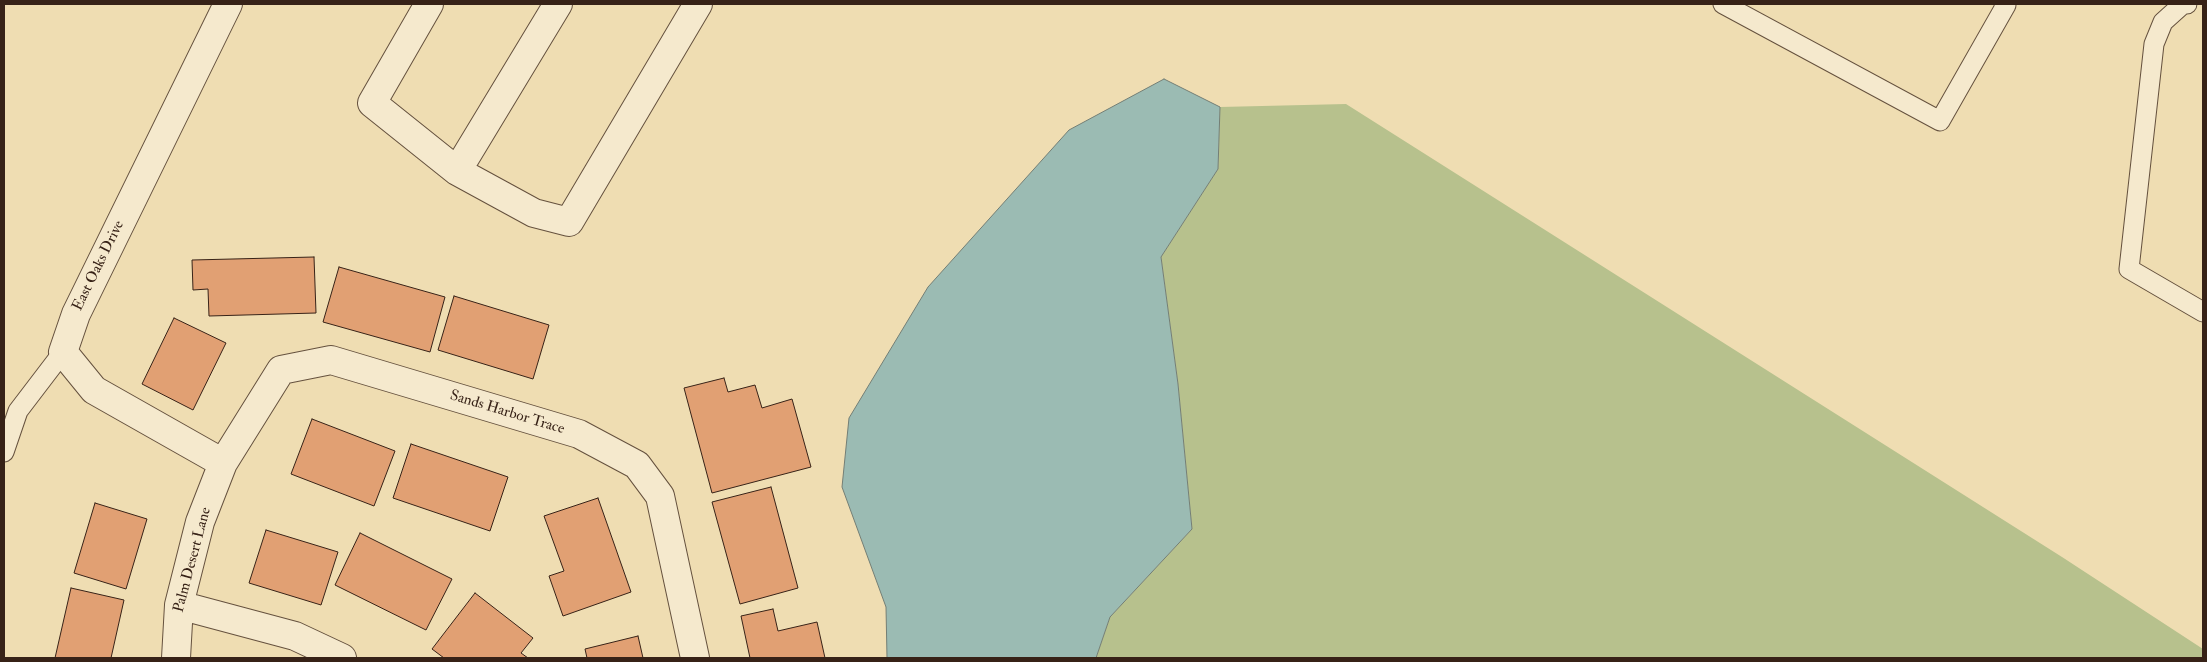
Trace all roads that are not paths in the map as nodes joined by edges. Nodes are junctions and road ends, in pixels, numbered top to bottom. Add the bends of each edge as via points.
1 (228, 4) edge
2 (429, 4) edge
3 (558, 4) edge
4 (698, 4) edge
5 (1723, 4) edge
6 (2004, 4) edge
7 (2187, 4) edge
8 (458, 171) junction
9 (2203, 312) edge
10 (63, 352) junction
11 (4, 452) edge
12 (223, 463) junction
13 (178, 605) junction
14 (176, 658) edge
15 (342, 658) edge
16 (695, 658) edge

1 - 10 street, East Oaks Drive via 76,314
2 - 8 street via 372,103
3 - 8 street
4 - 8 street via 569,222 534,213
5 - 6 lane via 1940,121
7 - 9 lane via 2163,22 2154,44 2129,269
10 - 11 lane via 18,411
10 - 12 street via 94,390
12 - 13 street, Palm Desert Lane via 200,522
12 - 16 street, Sands Harbor Trace via 281,370 331,360 579,434 637,465 660,496
13 - 14 street, Palm Desert Lane
13 - 15 street via 295,636

